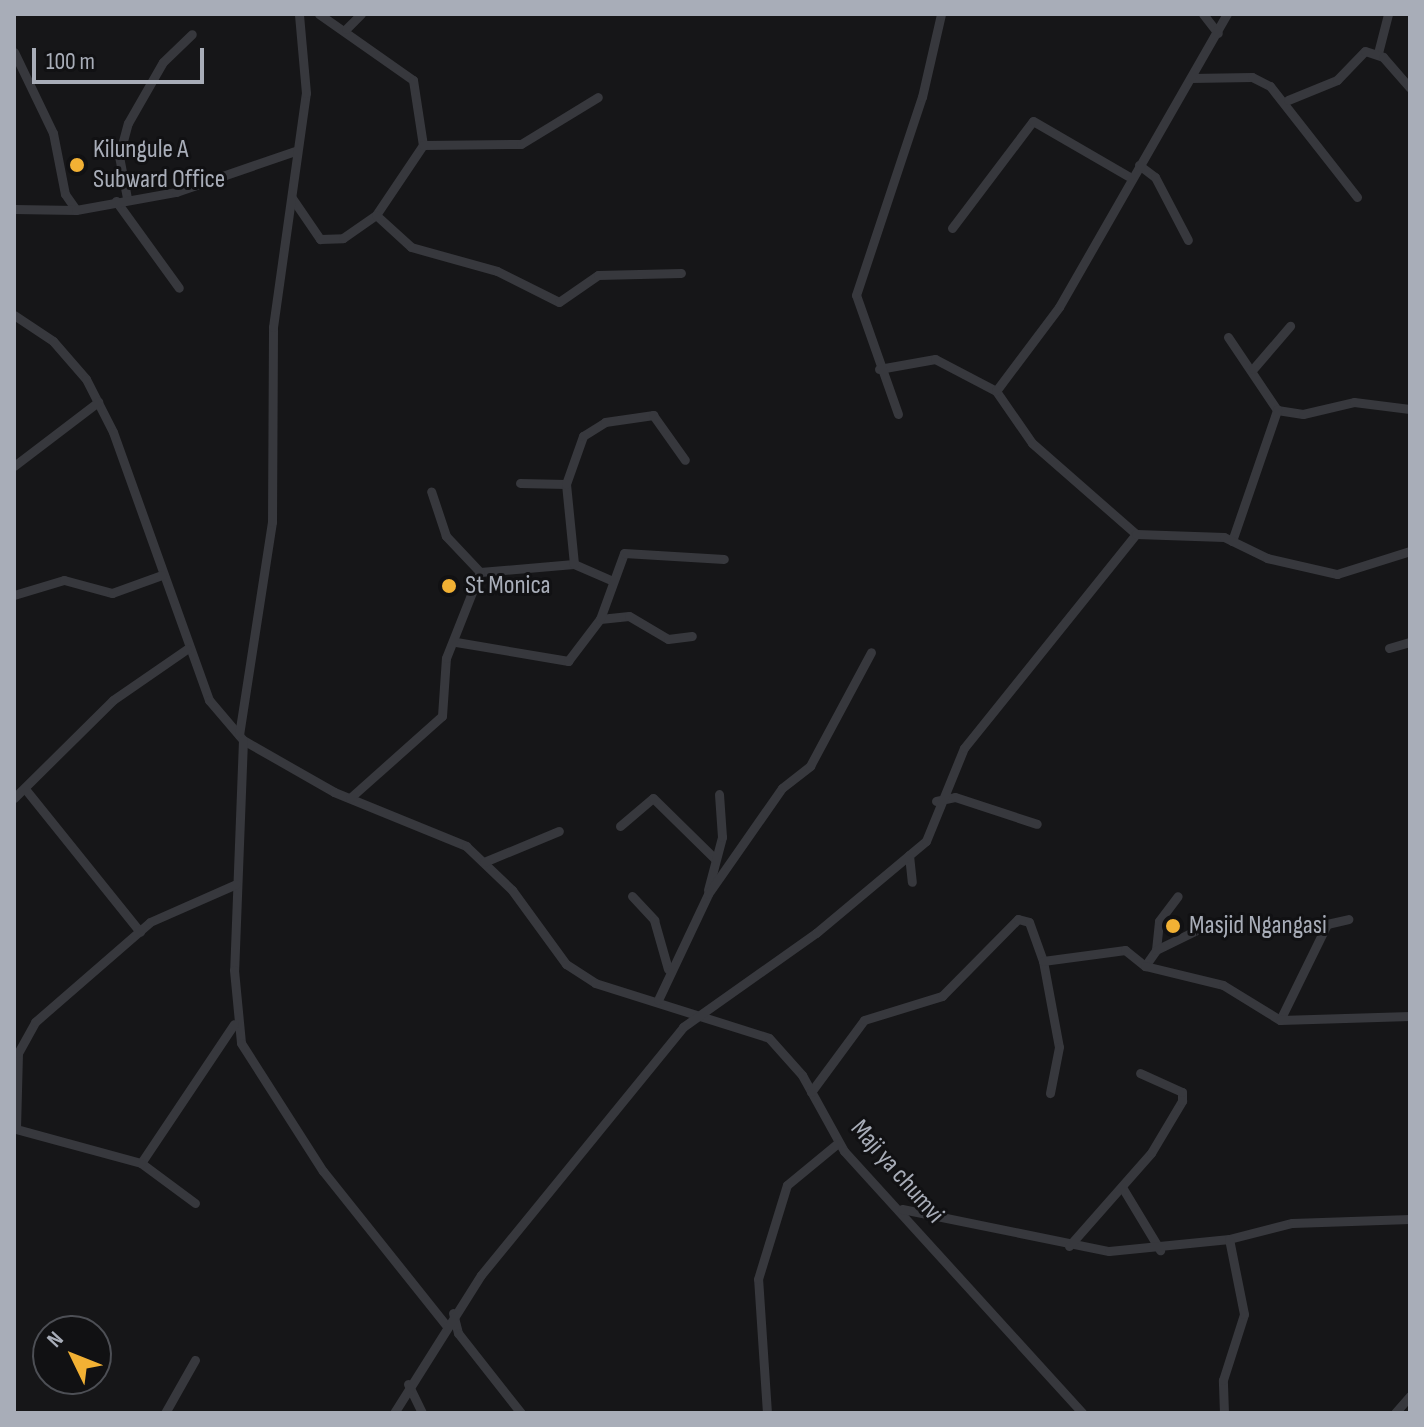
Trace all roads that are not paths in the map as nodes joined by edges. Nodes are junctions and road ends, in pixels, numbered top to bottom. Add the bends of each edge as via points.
1 (299, 14) edge
2 (319, 14) edge
3 (361, 14) edge
4 (949, 14) edge
5 (1203, 14) edge
6 (1227, 14) edge
7 (1388, 14) edge
8 (940, 18) edge
9 (346, 29) junction
10 (1218, 33) junction
11 (192, 34) dead end
12 (14, 52) edge
13 (1378, 53) junction
14 (1191, 78) junction
15 (1410, 88) edge
16 (598, 97) dead end
17 (1288, 100) junction
18 (423, 145) junction
19 (295, 151) junction
20 (1139, 165) junction
21 (1128, 176) junction
22 (292, 197) junction
23 (1357, 197) dead end
24 (127, 198) junction
25 (116, 201) junction
26 (14, 209) edge
27 (76, 210) junction
28 (376, 215) junction
29 (952, 228) dead end
30 (1188, 240) dead end
31 (681, 273) dead end
32 (179, 288) dead end
33 (14, 315) edge
34 (1290, 326) dead end
35 (1228, 337) dead end
36 (879, 369) junction
37 (1253, 369) junction
38 (996, 391) junction
39 (98, 402) junction
40 (1410, 409) edge
41 (1277, 410) junction
42 (898, 414) dead end
43 (685, 460) dead end
44 (14, 466) edge
45 (520, 483) dead end
46 (566, 484) junction
47 (431, 491) dead end
48 (1136, 534) junction
49 (1232, 541) junction
50 (1410, 552) edge
51 (724, 559) dead end
52 (574, 564) junction
53 (480, 572) junction
54 (162, 575) junction
55 (613, 581) junction
56 (14, 595) edge
57 (600, 619) junction
58 (692, 636) dead end
59 (456, 642) junction
60 (1410, 642) edge
61 (1389, 648) dead end
62 (187, 649) junction
63 (871, 652) dead end
64 (241, 738) junction
65 (26, 790) junction
66 (719, 794) dead end
67 (14, 798) edge
68 (350, 798) junction
69 (936, 801) junction
70 (1037, 824) dead end
71 (620, 826) dead end
72 (559, 831) dead end
73 (909, 855) junction
74 (714, 858) junction
75 (484, 862) junction
76 (912, 882) dead end
77 (236, 884) junction
78 (708, 894) junction
79 (632, 896) dead end
80 (1178, 896) dead end
81 (1348, 919) dead end
82 (1201, 928) dead end
83 (140, 932) junction
84 (1156, 950) junction
85 (1043, 961) junction
86 (1145, 966) junction
87 (668, 969) junction
88 (658, 1000) junction
89 (706, 1012) junction
90 (1410, 1016) edge
91 (1280, 1020) junction
92 (234, 1024) junction
93 (1140, 1073) dead end
94 (15, 1083) edge
95 (811, 1092) junction
96 (1050, 1093) dead end
97 (15, 1130) edge
98 (838, 1143) junction
99 (141, 1163) junction
100 (1122, 1187) junction
101 (195, 1203) dead end
102 (902, 1209) junction
103 (1410, 1219) edge
104 (1229, 1239) junction
105 (1069, 1246) junction
106 (1160, 1250) junction
107 (453, 1313) junction
108 (446, 1325) junction
109 (195, 1360) dead end
110 (408, 1384) junction
111 (1410, 1396) edge
112 (165, 1413) edge
113 (394, 1413) edge
114 (422, 1413) edge
115 (521, 1413) edge
116 (767, 1413) edge
117 (1082, 1413) edge
118 (1224, 1413) edge
119 (1395, 1413) edge

1 - 19 street via 306,93
2 - 9 street
3 - 9 street
4 - 8 street
5 - 10 street
6 - 10 street
7 - 13 street
8 - 36 street via 856,295
9 - 18 street via 413,80
10 - 14 street
11 - 24 street via 163,62 128,123 119,156
12 - 27 street via 53,133 65,194
13 - 15 street
13 - 17 street via 1365,51 1337,80
14 - 17 street via 1252,77
14 - 20 street
16 - 18 street via 521,144
17 - 23 street
18 - 28 street
19 - 22 street
19 - 24 street via 205,185
20 - 21 street
20 - 30 street via 1155,177
21 - 29 street via 1033,121
21 - 38 street via 1059,307
22 - 28 street via 325,241 352,234
22 - 64 street via 272,343 278,426 272,522
24 - 25 street
25 - 27 street
25 - 32 street
26 - 27 street
28 - 31 street via 411,247 497,271 559,302 598,275
33 - 39 street via 70,357
34 - 37 street
35 - 37 street
36 - 38 street via 935,359
36 - 42 street
37 - 41 street
38 - 48 street via 1032,443
39 - 44 street
39 - 54 street
40 - 41 street via 1354,402 1303,414
41 - 49 street
43 - 46 street via 662,419 605,422 583,436
45 - 46 street
46 - 52 street
47 - 53 street via 446,536
48 - 49 street
48 - 69 street via 971,737
49 - 50 street via 1301,569 1337,574
51 - 55 street via 639,549 618,558
52 - 53 street
52 - 55 street
53 - 59 street
54 - 56 street via 112,593 64,580
54 - 62 street
55 - 57 street
57 - 58 street via 629,616 668,639
57 - 59 street via 568,661
59 - 68 street via 440,682 442,716
60 - 61 street
62 - 64 street via 209,700
62 - 65 street via 113,700
63 - 78 street via 810,766 782,788
64 - 68 street, Maji ya chumvi
64 - 77 street
65 - 67 street
65 - 83 street
66 - 74 street via 722,837
68 - 75 street, Maji ya chumvi via 447,836
69 - 70 street via 955,797
69 - 73 street via 926,841
71 - 74 street via 653,798
72 - 75 street
73 - 76 street
73 - 89 street
74 - 78 street
75 - 88 street, Maji ya chumvi via 566,964 614,991
77 - 83 street via 178,904
77 - 92 street
78 - 87 street
79 - 87 street via 654,920
80 - 84 street via 1159,921
81 - 91 street via 1327,924
82 - 84 street
83 - 94 street via 35,1022 21,1045
84 - 86 street
85 - 86 street via 1117,949
85 - 95 street via 1029,922 1018,919 952,990 864,1020
85 - 96 street via 1059,1047
86 - 91 street via 1223,985
87 - 88 street
88 - 89 street, Maji ya chumvi
89 - 95 street, Maji ya chumvi via 769,1038
89 - 107 street via 635,1082
90 - 91 street
92 - 99 street
92 - 108 street via 323,1171
93 - 100 street via 1182,1092 1182,1101
94 - 97 street
95 - 98 street, Maji ya chumvi
97 - 99 street
98 - 102 street, Maji ya chumvi
98 - 116 street via 787,1185 758,1279
99 - 101 street
100 - 105 street
100 - 106 street
102 - 105 street
102 - 117 street, Maji ya chumvi via 1034,1368
103 - 104 street via 1292,1223
104 - 106 street
104 - 118 street via 1244,1314 1223,1380
105 - 106 street
107 - 108 street
107 - 115 street via 458,1333
108 - 110 street
109 - 112 street
110 - 113 street
110 - 114 street
111 - 119 street

